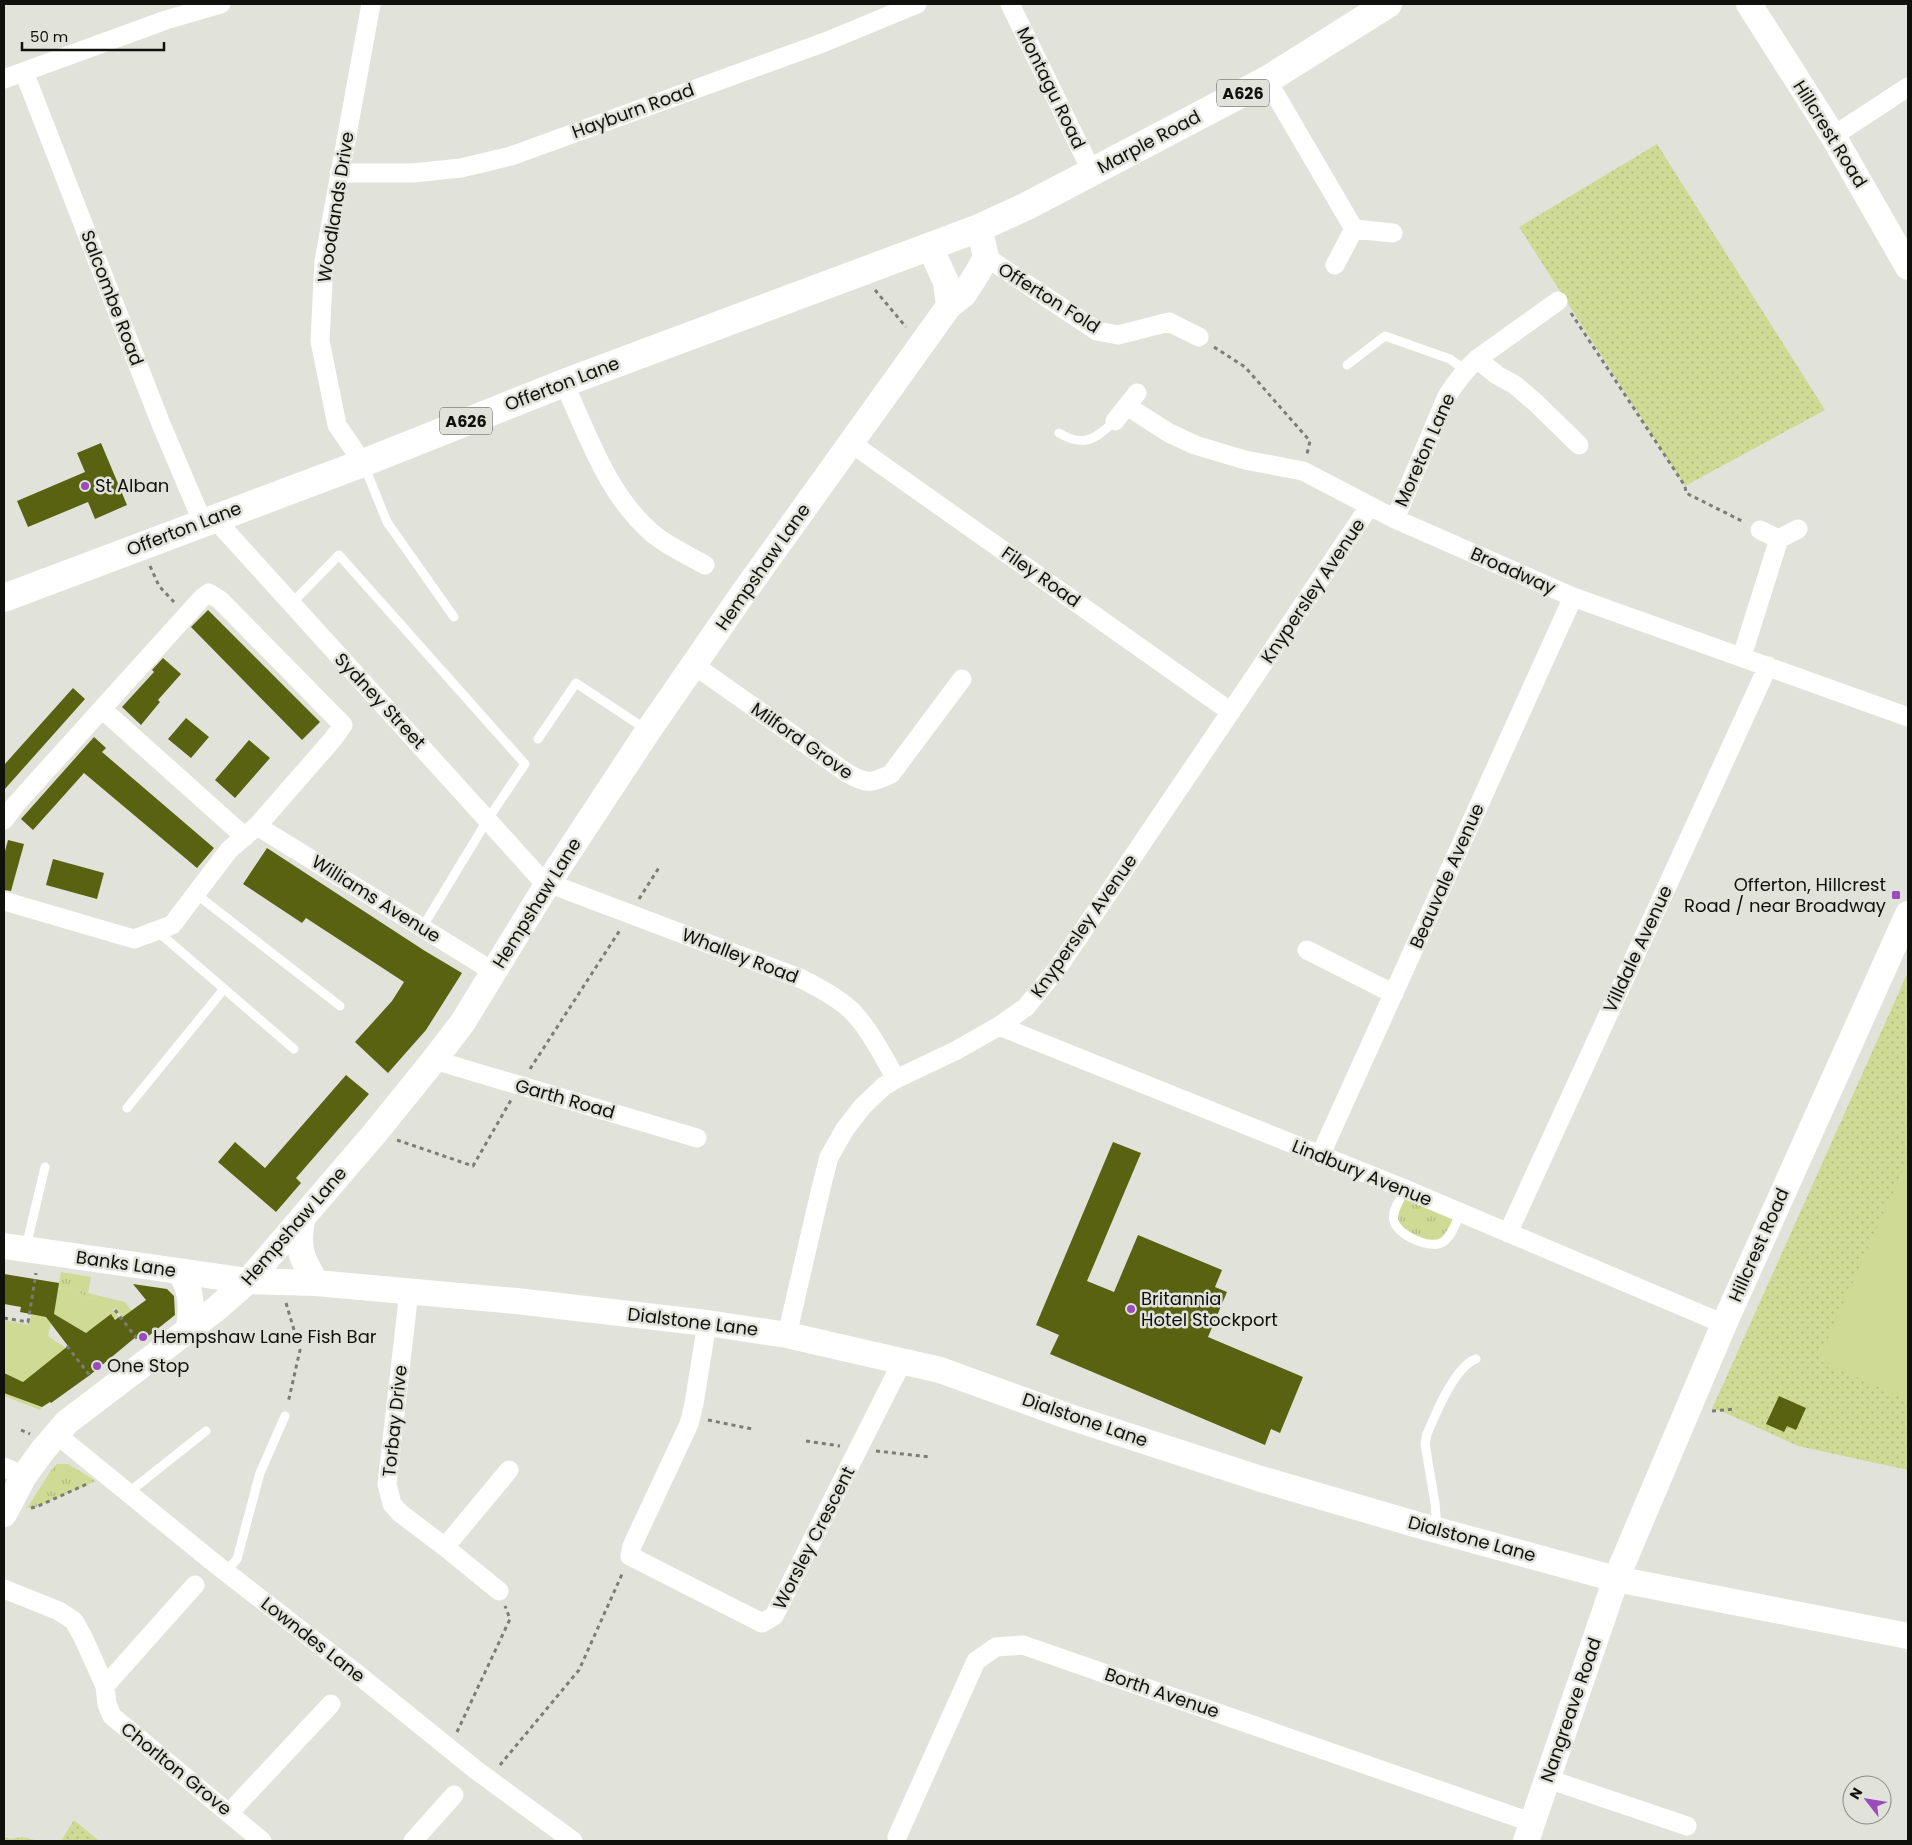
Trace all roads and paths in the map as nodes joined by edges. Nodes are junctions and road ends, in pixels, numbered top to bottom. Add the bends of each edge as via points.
1 (221, 4) edge
2 (371, 4) edge
3 (917, 4) edge
4 (1010, 4) edge
5 (1388, 4) edge
6 (1749, 4) edge
7 (24, 72) junction
8 (4, 79) edge
9 (1268, 80) junction
10 (1908, 87) edge
11 (1833, 136) junction
12 (1092, 172) junction
13 (339, 173) junction
14 (979, 228) junction
15 (1354, 229) junction
16 (1393, 233) dead end
17 (942, 242) junction
18 (986, 257) junction
19 (1335, 265) dead end
20 (1908, 267) edge
21 (859, 272) junction
22 (1558, 301) joint
23 (949, 306) junction
24 (1199, 337) joint
25 (922, 344) junction
26 (1347, 365) dead end
27 (1471, 365) junction
28 (564, 382) junction
29 (1115, 421) joint
30 (1059, 433) dead end
31 (851, 443) junction
32 (1579, 446) dead end
33 (363, 463) junction
34 (1303, 472) junction
35 (1370, 507) junction
36 (1395, 520) junction
37 (208, 521) junction
38 (1798, 529) dead end
39 (1760, 530) joint
40 (1779, 539) junction
41 (149, 563) dead end
42 (705, 565) dead end
43 (4, 597) edge
44 (1573, 597) junction
45 (291, 604) junction
46 (186, 615) junction
47 (454, 617) dead end
48 (1742, 656) junction
49 (694, 665) junction
50 (1768, 666) junction
51 (962, 679) dead end
52 (102, 709) junction
53 (1230, 712) junction
54 (1908, 717) edge
55 (648, 731) junction
56 (538, 739) dead end
57 (488, 819) junction
58 (4, 820) edge
59 (251, 831) junction
60 (660, 866) dead end
61 (548, 883) junction
62 (196, 894) junction
63 (4, 901) edge
64 (1908, 914) edge
65 (629, 915) junction
66 (422, 928) junction
67 (157, 930) junction
68 (1307, 950) dead end
69 (494, 972) junction
70 (224, 989) junction
71 (1394, 994) junction
72 (340, 1006) dead end
73 (999, 1026) junction
74 (294, 1049) dead end
75 (434, 1060) junction
76 (896, 1079) junction
77 (519, 1086) junction
78 (127, 1108) dead end
79 (375, 1133) junction
80 (697, 1138) dead end
81 (1320, 1156) junction
82 (45, 1167) dead end
83 (1405, 1189) junction
84 (1461, 1212) junction
85 (302, 1219) junction
86 (1508, 1233) junction
87 (22, 1254) edge
88 (181, 1273) junction
89 (248, 1282) junction
90 (316, 1283) junction
91 (410, 1291) junction
92 (286, 1302) dead end
93 (115, 1310) dead end
94 (4, 1318) edge
95 (707, 1323) junction
96 (1724, 1324) junction
97 (189, 1328) junction
98 (787, 1335) junction
99 (142, 1345) dead end
100 (67, 1346) dead end
101 (1476, 1358) dead end
102 (902, 1362) junction
103 (94, 1381) dead end
104 (285, 1416) joint
105 (690, 1416) junction
106 (752, 1429) dead end
107 (206, 1431) dead end
108 (56, 1434) junction
109 (510, 1470) dead end
110 (14, 1472) edge
111 (103, 1472) junction
112 (128, 1493) junction
113 (16, 1511) edge
114 (1437, 1530) junction
115 (445, 1547) junction
116 (630, 1556) junction
117 (226, 1572) junction
118 (1616, 1579) junction
119 (195, 1585) dead end
120 (4, 1589) edge
121 (499, 1591) joint
122 (1908, 1636) edge
123 (105, 1686) junction
124 (331, 1704) dead end
125 (449, 1749) junction
126 (488, 1779) junction
127 (1548, 1779) junction
128 (454, 1795) dead end
129 (230, 1812) junction
130 (1687, 1826) dead end
131 (1529, 1832) edge
132 (897, 1837) dead end
133 (262, 1841) edge
134 (413, 1841) edge
135 (572, 1841) edge

1 - 7 street via 166,20
2 - 13 street, Woodlands Drive
3 - 13 street, Hayburn Road via 825,42 511,156 461,168 413,173
4 - 12 street, Montagu Road
5 - 9 main road, Marple Road / A626
6 - 11 street, Hillcrest Road
7 - 8 street
7 - 37 street, Salcombe Road via 160,424
9 - 12 main road, Marple Road / A626
9 - 15 street
10 - 11 street
11 - 20 street, Hillcrest Road
12 - 14 main road, Marple Road / A626
13 - 33 street, Woodlands Drive via 324,261 320,341 337,425
14 - 17 main road, Marple Road / A626
14 - 18 street
15 - 16 street
15 - 19 street
17 - 21 main road, Offerton Lane / A626
17 - 23 street
18 - 23 street, Hempshaw Lane via 964,294
18 - 24 street, Offerton Fold via 1097,331 1118,335 1169,322
21 - 25 path
21 - 28 main road, Offerton Lane / A626
22 - 27 street, Moreton Lane
22 - 39 path via 1570,311 1685,486 1686,493
23 - 25 street, Hempshaw Lane
24 - 34 path via 1245,367 1310,441
25 - 31 street, Hempshaw Lane
26 - 27 lane via 1385,336
27 - 32 street via 1515,385
27 - 36 street, Moreton Lane via 1447,396
28 - 33 main road, Offerton Lane / A626
28 - 42 street via 606,474 626,506 654,534
29 - 30 lane via 1100,435 1083,442
29 - 34 street, Broadway via 1132,399 1169,433 1194,445
31 - 49 street, Hempshaw Lane
31 - 53 street, Filey Road
33 - 37 main road, Offerton Lane / A626
33 - 47 lane via 387,522
34 - 35 street, Broadway
35 - 36 street, Broadway
35 - 53 street, Knypersley Avenue
36 - 44 street, Broadway
37 - 43 main road, Offerton Lane / A626
37 - 45 street, Sydney Street
38 - 40 street
39 - 40 street
40 - 48 street
41 - 46 path via 159,586
44 - 48 street, Broadway
44 - 71 street, Beauvale Avenue
45 - 57 street, Sydney Street
45 - 57 lane via 339,555 525,764
46 - 52 street
46 - 59 street via 209,593 220,600 343,725
48 - 50 street, Broadway
49 - 51 street, Milford Grove via 863,782 878,781 891,774
49 - 55 street, Hempshaw Lane
50 - 54 street, Broadway
50 - 86 street, Villdale Avenue
52 - 58 street
52 - 59 street, Williams Avenue
53 - 73 street, Knypersley Avenue via 1057,969 1026,1007
55 - 56 lane via 576,684
55 - 61 street, Hempshaw Lane
57 - 61 street, Sydney Street
57 - 66 lane
59 - 62 street via 229,850
59 - 66 street, Williams Avenue
60 - 65 path
61 - 65 street, Whalley Road
61 - 69 street, Hempshaw Lane
62 - 67 street via 172,925
62 - 72 lane
63 - 67 street via 134,939
64 - 96 street, Hillcrest Road
65 - 76 street, Whalley Road via 802,978 825,992 858,1018
65 - 77 path
66 - 69 street, Williams Avenue
67 - 70 lane
68 - 71 street
69 - 75 street, Hempshaw Lane via 463,1022
70 - 74 lane
70 - 78 lane
71 - 81 street, Beauvale Avenue
73 - 76 street, Knypersley Avenue
73 - 81 street, Lindbury Avenue
75 - 77 street, Garth Road
75 - 79 street, Hempshaw Lane
76 - 98 street, Knypersley Avenue via 862,1108 845,1129 830,1158
77 - 79 path via 473,1166
77 - 80 street, Garth Road
79 - 85 street, Hempshaw Lane
81 - 83 street, Lindbury Avenue
82 - 87 lane
83 - 84 street, Lindbury Avenue
83 - 84 lane via 1394,1212 1394,1221 1402,1233 1428,1245 1442,1243 1448,1238
84 - 86 street, Lindbury Avenue
85 - 89 street, Hempshaw Lane
85 - 90 street via 299,1248
86 - 96 street, Lindbury Avenue
87 - 88 street, Banks Lane
87 - 94 path via 28,1322
88 - 89 street, Banks Lane
88 - 97 street via 189,1287 192,1306
89 - 90 street, Dialstone Lane
89 - 97 street, Hempshaw Lane
90 - 91 street, Dialstone Lane
91 - 95 street, Dialstone Lane
91 - 115 street, Torbay Drive via 387,1484 392,1504
92 - 104 path via 300,1350
93 - 99 path
95 - 98 street, Dialstone Lane
95 - 105 street
96 - 118 street, Hillcrest Road
97 - 108 street, Hempshaw Lane via 74,1416
98 - 102 street, Dialstone Lane
100 - 103 path
101 - 114 lane via 1456,1376 1427,1434
102 - 114 street, Dialstone Lane via 940,1370 1261,1479
102 - 116 street, Worsley Crescent via 774,1616 762,1623
104 - 117 lane via 260,1473 237,1559
105 - 106 path
105 - 116 street via 682,1442
107 - 112 lane
108 - 110 street, Hempshaw Lane
108 - 111 street, Lowndes Lane
109 - 115 street
110 - 113 street, Hempshaw Lane
111 - 112 street, Lowndes Lane
111 - 113 path via 96,1481 36,1507
112 - 117 street, Lowndes Lane
114 - 118 street, Dialstone Lane
115 - 121 street, Torbay Drive
116 - 126 path via 579,1670
117 - 125 street, Lowndes Lane
118 - 122 street, Dialstone Lane
118 - 127 street, Nangreave Road
119 - 123 street
120 - 123 street, Chorlton Grove via 59,1611 74,1622
121 - 125 path via 510,1619
123 - 129 street, Chorlton Grove via 112,1716
124 - 129 street
125 - 126 street, Lowndes Lane
126 - 135 street, Lowndes Lane
127 - 130 street
127 - 131 street, Nangreave Road
128 - 134 street
129 - 133 street, Chorlton Grove
131 - 132 street, Borth Avenue via 1023,1645 996,1647 976,1661

